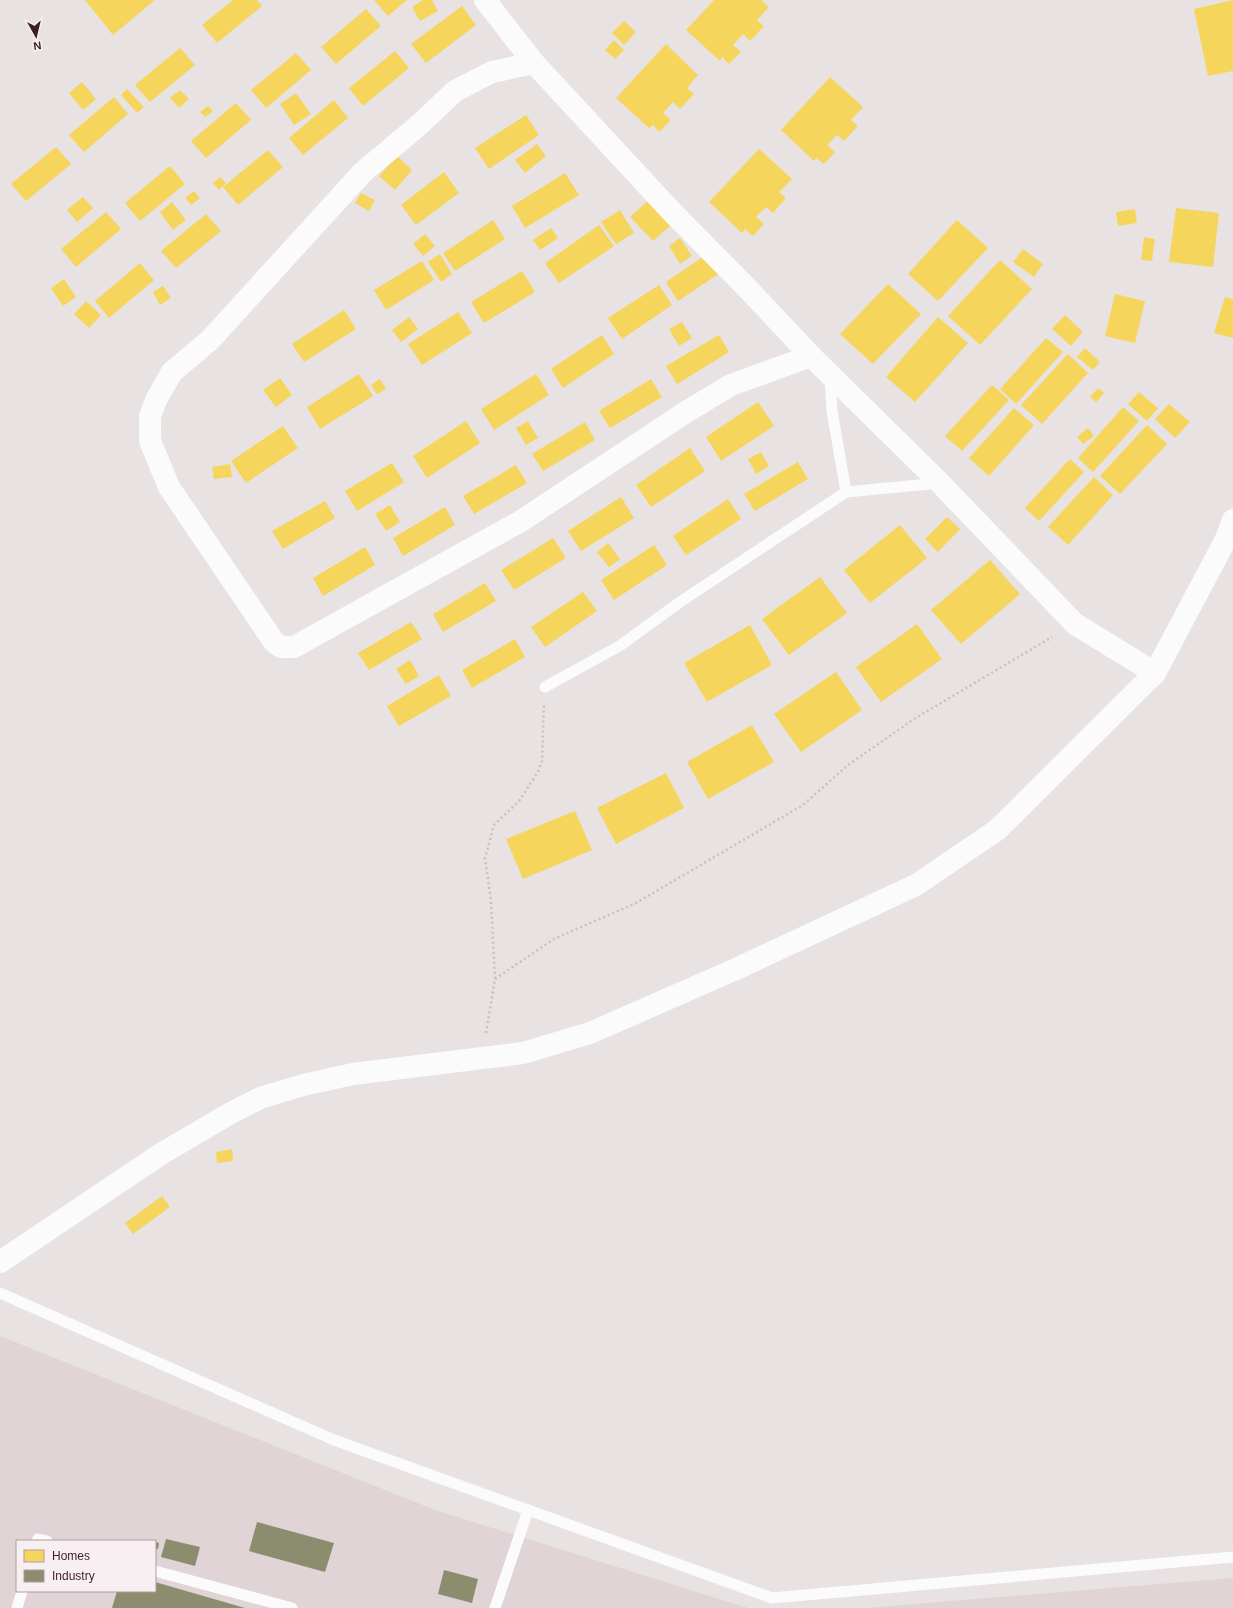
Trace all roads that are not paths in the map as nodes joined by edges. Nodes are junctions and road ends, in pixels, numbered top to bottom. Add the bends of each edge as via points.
1 (486, 0) edge
2 (534, 63) junction
3 (811, 356) junction
4 (830, 375) junction
5 (940, 483) junction
6 (846, 492) junction
7 (1233, 520) edge
8 (1155, 673) junction
9 (544, 687) road end
10 (0, 1262) edge
11 (0, 1293) edge
12 (528, 1510) junction
13 (1233, 1557) edge
14 (156, 1571) edge
15 (22, 1592) edge
16 (17, 1608) edge
17 (292, 1608) edge
18 (495, 1608) edge

1 - 2 street
2 - 3 street via 672,212
2 - 3 street via 492,72 455,91 363,172 210,340 172,372 156,400 150,416 150,441 169,487 274,642 281,647 294,647 521,521 731,385
3 - 4 street
4 - 5 street
4 - 6 lane via 832,411
5 - 6 lane
5 - 8 street via 1075,624
6 - 9 lane via 621,644
7 - 8 street via 1225,541
8 - 10 street via 997,830 916,885 736,969 590,1033 523,1053 353,1074 260,1098 161,1154
11 - 12 lane via 334,1440
12 - 13 lane via 772,1598
12 - 18 lane
14 - 17 lane
15 - 16 lane

